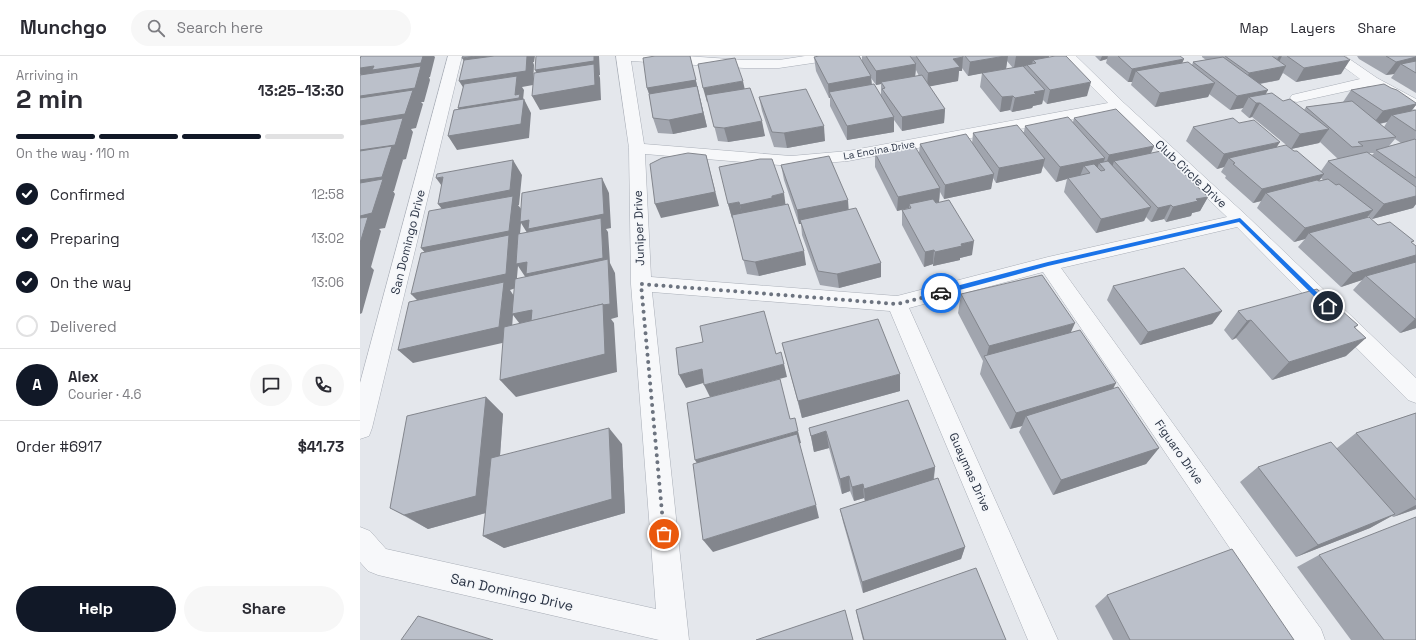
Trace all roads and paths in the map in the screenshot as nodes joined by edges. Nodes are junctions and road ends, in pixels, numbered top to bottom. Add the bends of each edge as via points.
1 (455, 56) edge
2 (623, 56) edge
3 (833, 56) edge
4 (1068, 56) edge
5 (1336, 56) edge
6 (1372, 80) junction
7 (1297, 98) dead end
8 (1416, 105) edge
9 (1119, 106) junction
10 (637, 148) junction
11 (1240, 220) junction
12 (1048, 264) junction
13 (641, 284) junction
14 (897, 304) junction
15 (1416, 393) edge
16 (360, 428) edge
17 (360, 540) edge
18 (674, 634) edge
19 (1043, 640) edge
20 (1310, 640) edge

1 - 16 street, San Domingo Drive
2 - 3 street via 744,64 779,64
2 - 10 street, Juniper Drive
4 - 9 street, Club Circle Drive
5 - 6 street
6 - 7 street
6 - 8 street
9 - 10 street, La Encina Drive via 848,156 798,160
9 - 11 street, Club Circle Drive
10 - 13 street, Juniper Drive
11 - 12 street
11 - 15 street, Club Circle Drive
12 - 14 street
12 - 20 street, Figuaro Drive
13 - 14 street
13 - 18 street, Juniper Drive
14 - 19 street, Guaymas Drive
17 - 18 street, San Domingo Drive via 378,561

